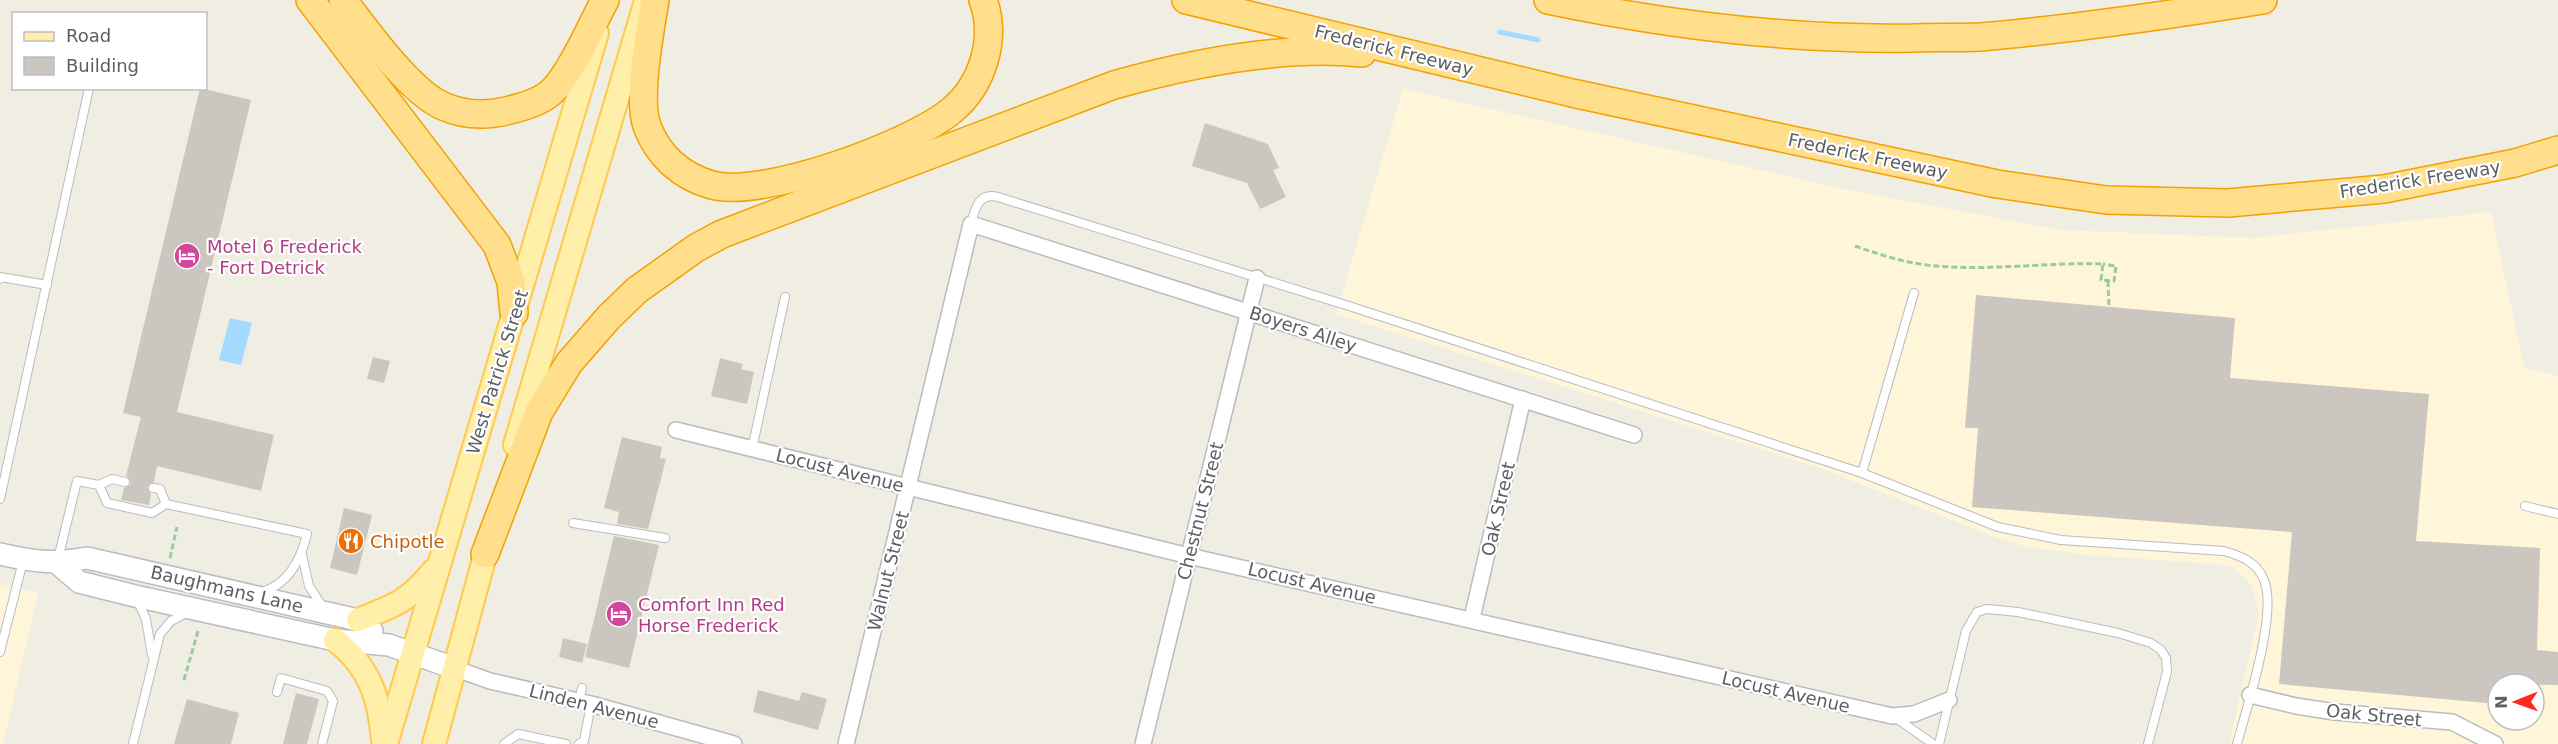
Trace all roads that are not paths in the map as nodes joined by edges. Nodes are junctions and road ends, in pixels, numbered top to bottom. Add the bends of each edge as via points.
1 (310, 0) edge
2 (343, 0) edge
3 (606, 0) edge
4 (646, 0) edge
5 (655, 0) edge
6 (983, 0) edge
7 (1186, 0) edge
8 (1548, 0) edge
9 (2263, 0) edge
10 (89, 90) edge
11 (1572, 93) junction
12 (2558, 150) edge
13 (971, 224) junction
14 (1257, 278) junction
15 (0, 279) edge
16 (47, 285) junction
17 (1914, 293) dead end
18 (785, 297) dead end
19 (1248, 312) junction
20 (514, 313) junction
21 (1523, 399) junction
22 (676, 429) dead end
23 (1634, 435) dead end
24 (752, 449) junction
25 (1862, 473) junction
26 (125, 482) dead end
27 (99, 485) junction
28 (908, 486) junction
29 (153, 488) dead end
30 (0, 499) edge
31 (166, 504) junction
32 (2525, 506) dead end
33 (2558, 514) edge
34 (573, 523) dead end
35 (665, 538) dead end
36 (0, 554) edge
37 (485, 554) junction
38 (302, 555) junction
39 (1189, 556) junction
40 (23, 560) junction
41 (440, 562) junction
42 (57, 563) junction
43 (246, 594) junction
44 (135, 597) junction
45 (196, 610) junction
46 (328, 613) junction
47 (1472, 618) junction
48 (358, 620) junction
49 (335, 640) junction
50 (389, 645) junction
51 (0, 652) edge
52 (413, 652) junction
53 (152, 661) junction
54 (454, 668) junction
55 (277, 692) dead end
56 (2250, 695) junction
57 (584, 698) junction
58 (1949, 700) junction
59 (1892, 716) junction
60 (133, 744) edge
61 (322, 744) edge
62 (385, 744) edge
63 (434, 744) edge
64 (504, 744) edge
65 (566, 744) edge
66 (579, 744) edge
67 (734, 744) edge
68 (846, 744) edge
69 (1143, 744) edge
70 (1933, 744) edge
71 (1939, 744) edge
72 (2148, 744) edge
73 (2237, 744) edge
74 (2495, 744) edge

1 - 20 highway via 497,245 511,282
2 - 3 highway via 378,47 427,97 463,112 487,115 524,106 549,94 565,74
3 - 20 main road, West Patrick Street
4 - 37 main road, West Patrick Street
5 - 6 highway via 644,100 647,125 658,149 674,166 704,182 732,188 777,182 832,167 903,139 951,111 971,89 983,67 989,23
7 - 11 highway, Frederick Freeway
8 - 9 highway via 1748,32 1864,39 1978,37 2121,22
10 - 16 lane
11 - 12 highway, Frederick Freeway via 1997,184 2106,200 2228,203 2384,189 2515,163
11 - 37 highway via 1396,57 1351,52 1209,62 1114,85 722,234 637,290 569,363 539,412
13 - 14 lane via 975,207 990,195
13 - 19 street, Boyers Alley
13 - 28 street, Walnut Street
14 - 19 street, Chestnut Street
14 - 25 lane
15 - 16 lane
16 - 30 lane
17 - 25 lane
18 - 24 lane
19 - 21 street, Boyers Alley
19 - 39 street, Chestnut Street
20 - 41 main road, West Patrick Street
21 - 23 street, Boyers Alley
21 - 47 street, Oak Street
22 - 24 street, Locust Avenue
24 - 28 street, Locust Avenue
25 - 56 lane via 1998,527 2061,540 2224,551 2251,562 2265,581 2267,610
26 - 27 lane via 112,478
27 - 31 lane via 107,503 152,513
27 - 42 lane via 77,481
28 - 39 street, Locust Avenue
28 - 68 street, Walnut Street
29 - 31 lane via 160,489
31 - 38 lane via 307,534
32 - 33 lane
34 - 35 lane
36 - 40 main road, Baughmans Lane
37 - 54 main road, West Patrick Street
38 - 43 lane via 278,586
38 - 46 lane via 309,586
39 - 47 street, Locust Avenue
39 - 69 street, Chestnut Street
40 - 42 main road, Baughmans Lane
40 - 51 lane
41 - 48 main road via 417,592 396,606
41 - 52 main road, West Patrick Street
42 - 43 main road, Baughmans Lane via 87,558
42 - 44 main road, Baughmans Lane via 79,582
43 - 46 main road, Baughmans Lane
44 - 45 main road, Baughmans Lane
44 - 53 lane via 150,632
45 - 49 main road, Baughmans Lane
45 - 53 lane via 171,621 160,634
46 - 48 main road, Baughmans Lane
47 - 59 street, Locust Avenue
48 - 50 main road, Baughmans Lane
49 - 50 main road, Baughmans Lane
49 - 62 main road via 352,653 369,681
50 - 52 main road, Baughmans Lane
52 - 54 main road, Baughmans Lane
52 - 62 main road, West Patrick Street
53 - 60 lane
54 - 57 street, Linden Avenue via 490,681
54 - 63 main road, West Patrick Street
55 - 61 lane via 281,678 331,695 333,701
56 - 73 lane
56 - 74 street, Oak Street via 2335,712 2452,723
57 - 66 lane via 584,741
57 - 67 street, Linden Avenue
58 - 59 street, Locust Avenue via 1914,714
58 - 71 lane
58 - 72 lane via 1966,631 1977,612 1999,609 2118,633 2151,643 2166,658 2167,672
59 - 70 lane
64 - 65 lane via 518,734

